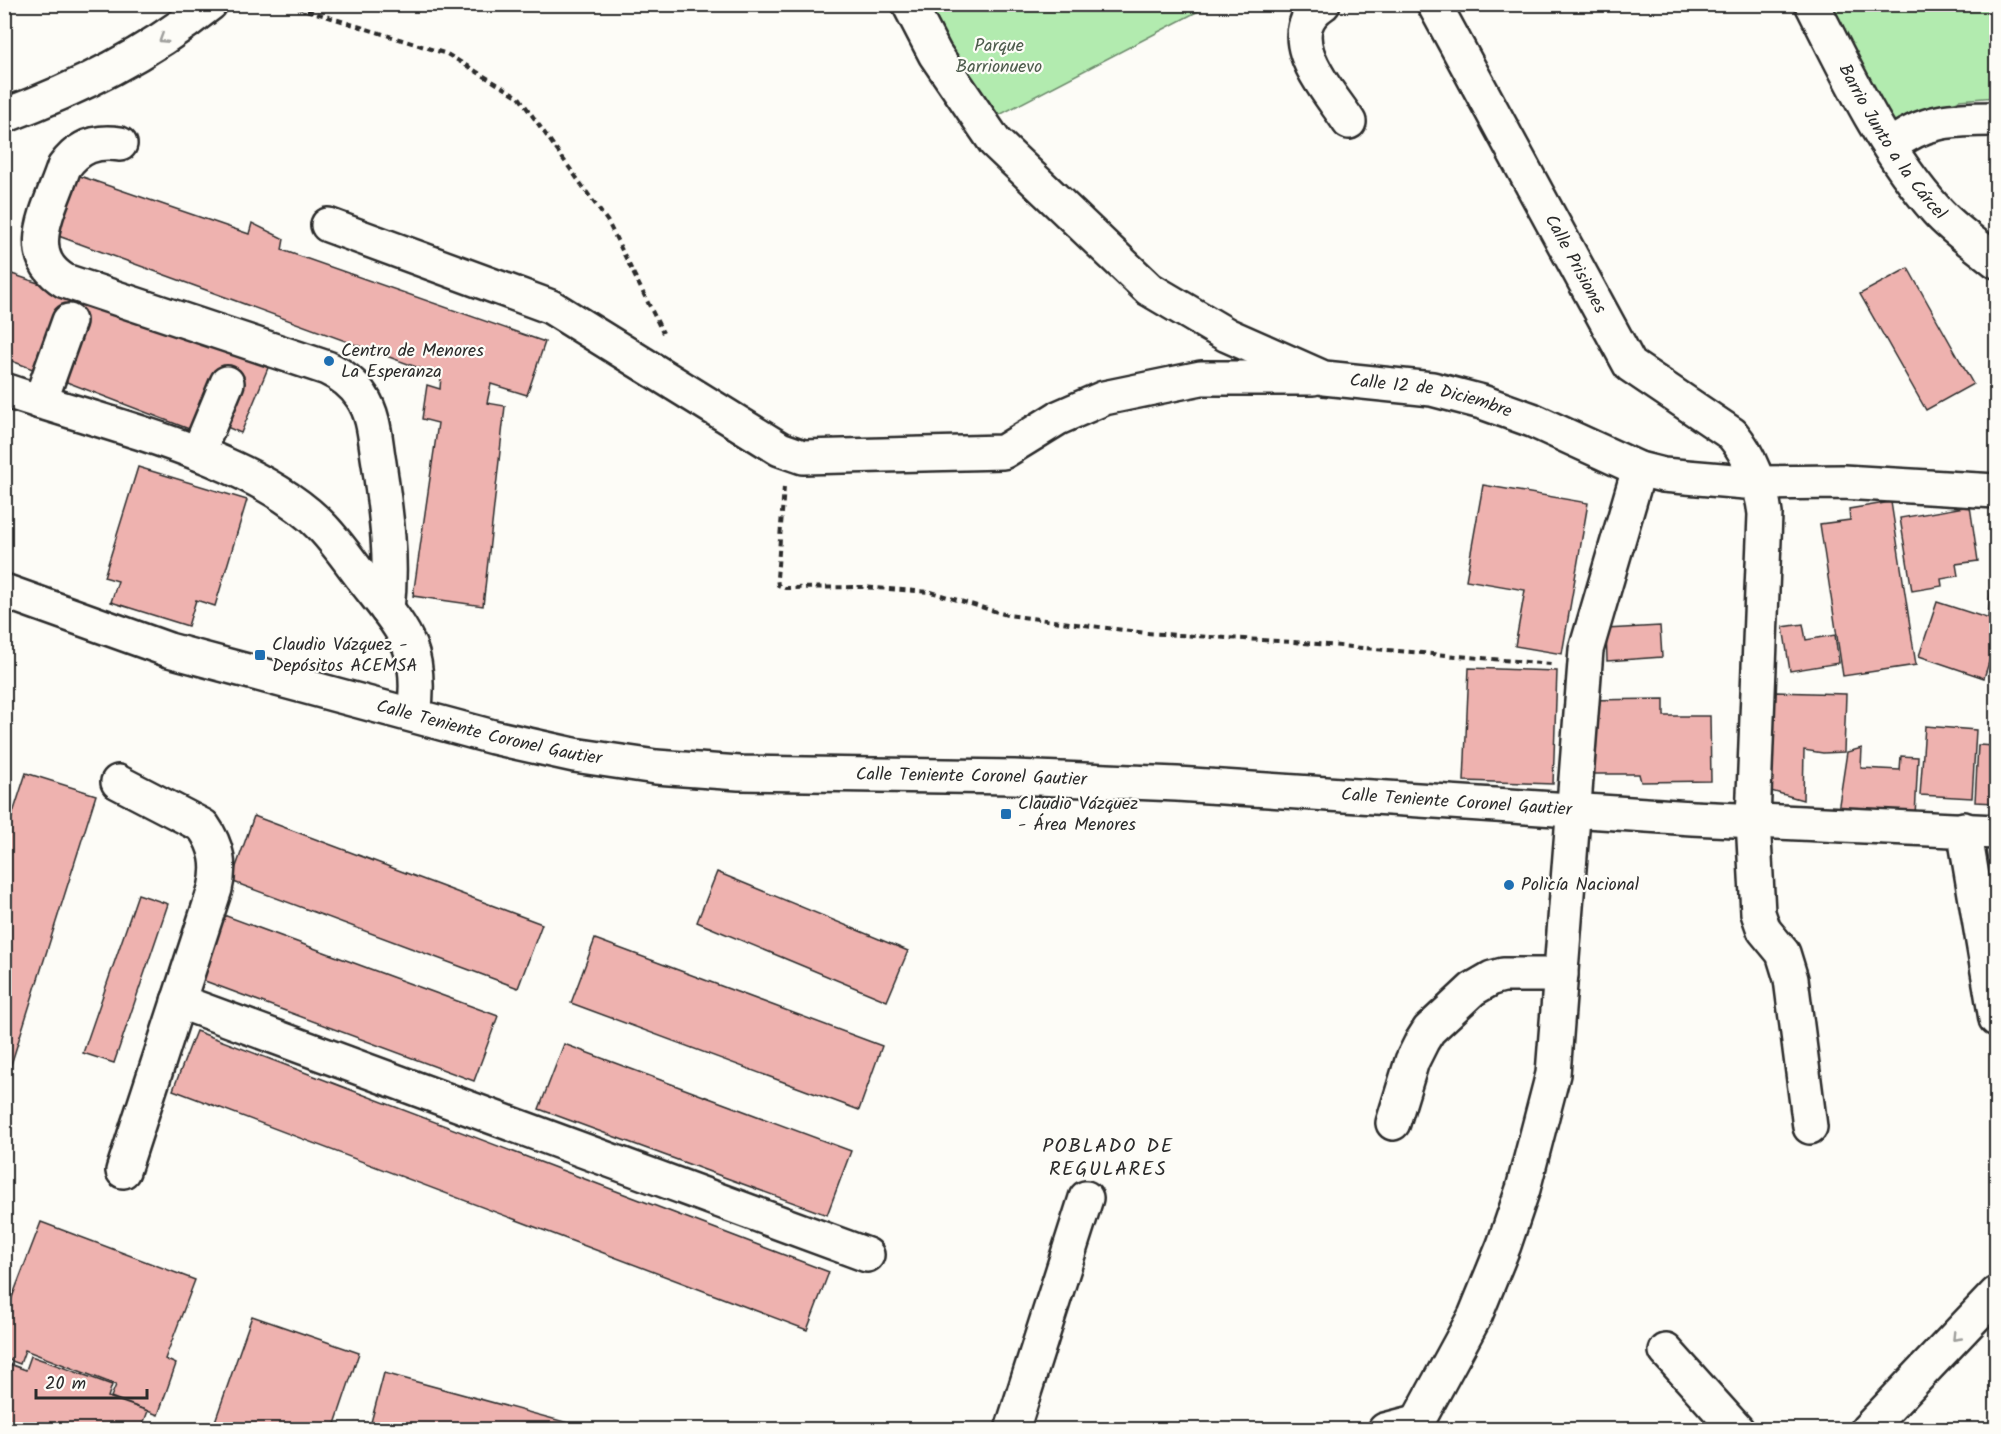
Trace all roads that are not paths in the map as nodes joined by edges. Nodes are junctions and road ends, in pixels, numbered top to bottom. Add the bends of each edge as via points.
1 (210, 4) edge
2 (909, 4) edge
3 (1323, 4) edge
4 (1434, 4) edge
5 (1812, 4) edge
6 (4, 116) edge
7 (1996, 119) edge
8 (1349, 122) dead end
9 (120, 144) dead end
10 (1891, 146) junction
11 (328, 225) dead end
12 (1996, 261) edge
13 (69, 321) dead end
14 (1324, 378) junction
15 (227, 382) dead end
16 (4, 390) edge
17 (40, 402) junction
18 (198, 453) junction
19 (1639, 469) junction
20 (1757, 483) junction
21 (1996, 491) edge
22 (4, 591) edge
23 (387, 609) junction
24 (414, 715) junction
25 (118, 782) dead end
26 (1573, 808) junction
27 (1753, 820) junction
28 (1964, 829) junction
29 (1996, 832) edge
30 (1561, 975) junction
31 (178, 1001) junction
32 (1996, 1019) edge
33 (1393, 1123) dead end
34 (1810, 1127) dead end
35 (123, 1171) dead end
36 (1086, 1198) dead end
37 (867, 1255) dead end
38 (1996, 1294) edge
39 (1666, 1351) dead end
40 (1405, 1427) edge
41 (1012, 1430) edge
42 (1737, 1430) edge
43 (1867, 1430) edge

1 -> 6 street via 179,29 94,78
2 - 14 street, Calle 12 de Diciembre via 947,72 995,142 1149,289 1227,335
3 - 8 street via 1308,21 1305,56
4 - 20 street, Calle Prisiones via 1630,365 1732,434
5 - 10 street, Barrio Junto a la Cárcel via 1861,99
7 - 10 street via 1932,122
9 - 23 street via 93,144 71,157 64,167 40,240 45,263 65,281 327,368 352,384 370,414 374,431 387,522
10 - 12 street, Barrio Junto a la Cárcel via 1939,213
11 - 14 street via 551,307 787,452 803,457 1003,452 1058,418 1104,398 1201,378
13 - 17 street
14 - 19 street, Calle 12 de Diciembre via 1432,389 1482,402 1532,420
15 - 18 street
16 - 17 street
17 - 18 street
18 - 23 street via 253,479 302,510 322,527
19 - 20 street, Calle 12 de Diciembre via 1663,475
19 - 26 street via 1586,650
20 - 21 street via 1843,482
20 - 27 street via 1765,514
22 - 24 street, Calle Teniente Coronel Gautier via 169,650
23 - 24 street via 412,648 417,692
24 - 26 street, Calle Teniente Coronel Gautier via 493,738 574,755 680,769 1177,784
25 - 31 street via 203,826 216,849 219,875
26 - 27 street, Calle Teniente Coronel Gautier
26 - 30 street
27 - 28 street, Calle Teniente Coronel Gautier
27 - 34 street via 1758,913 1764,930 1783,953 1791,979
28 - 29 street, Calle Teniente Coronel Gautier
28 - 32 street
30 - 33 street via 1503,975 1473,989 1422,1041
30 - 40 street via 1553,1074 1523,1189 1474,1316
31 - 35 street
31 - 37 street
36 - 41 street
38 -> 43 street
39 - 42 street

